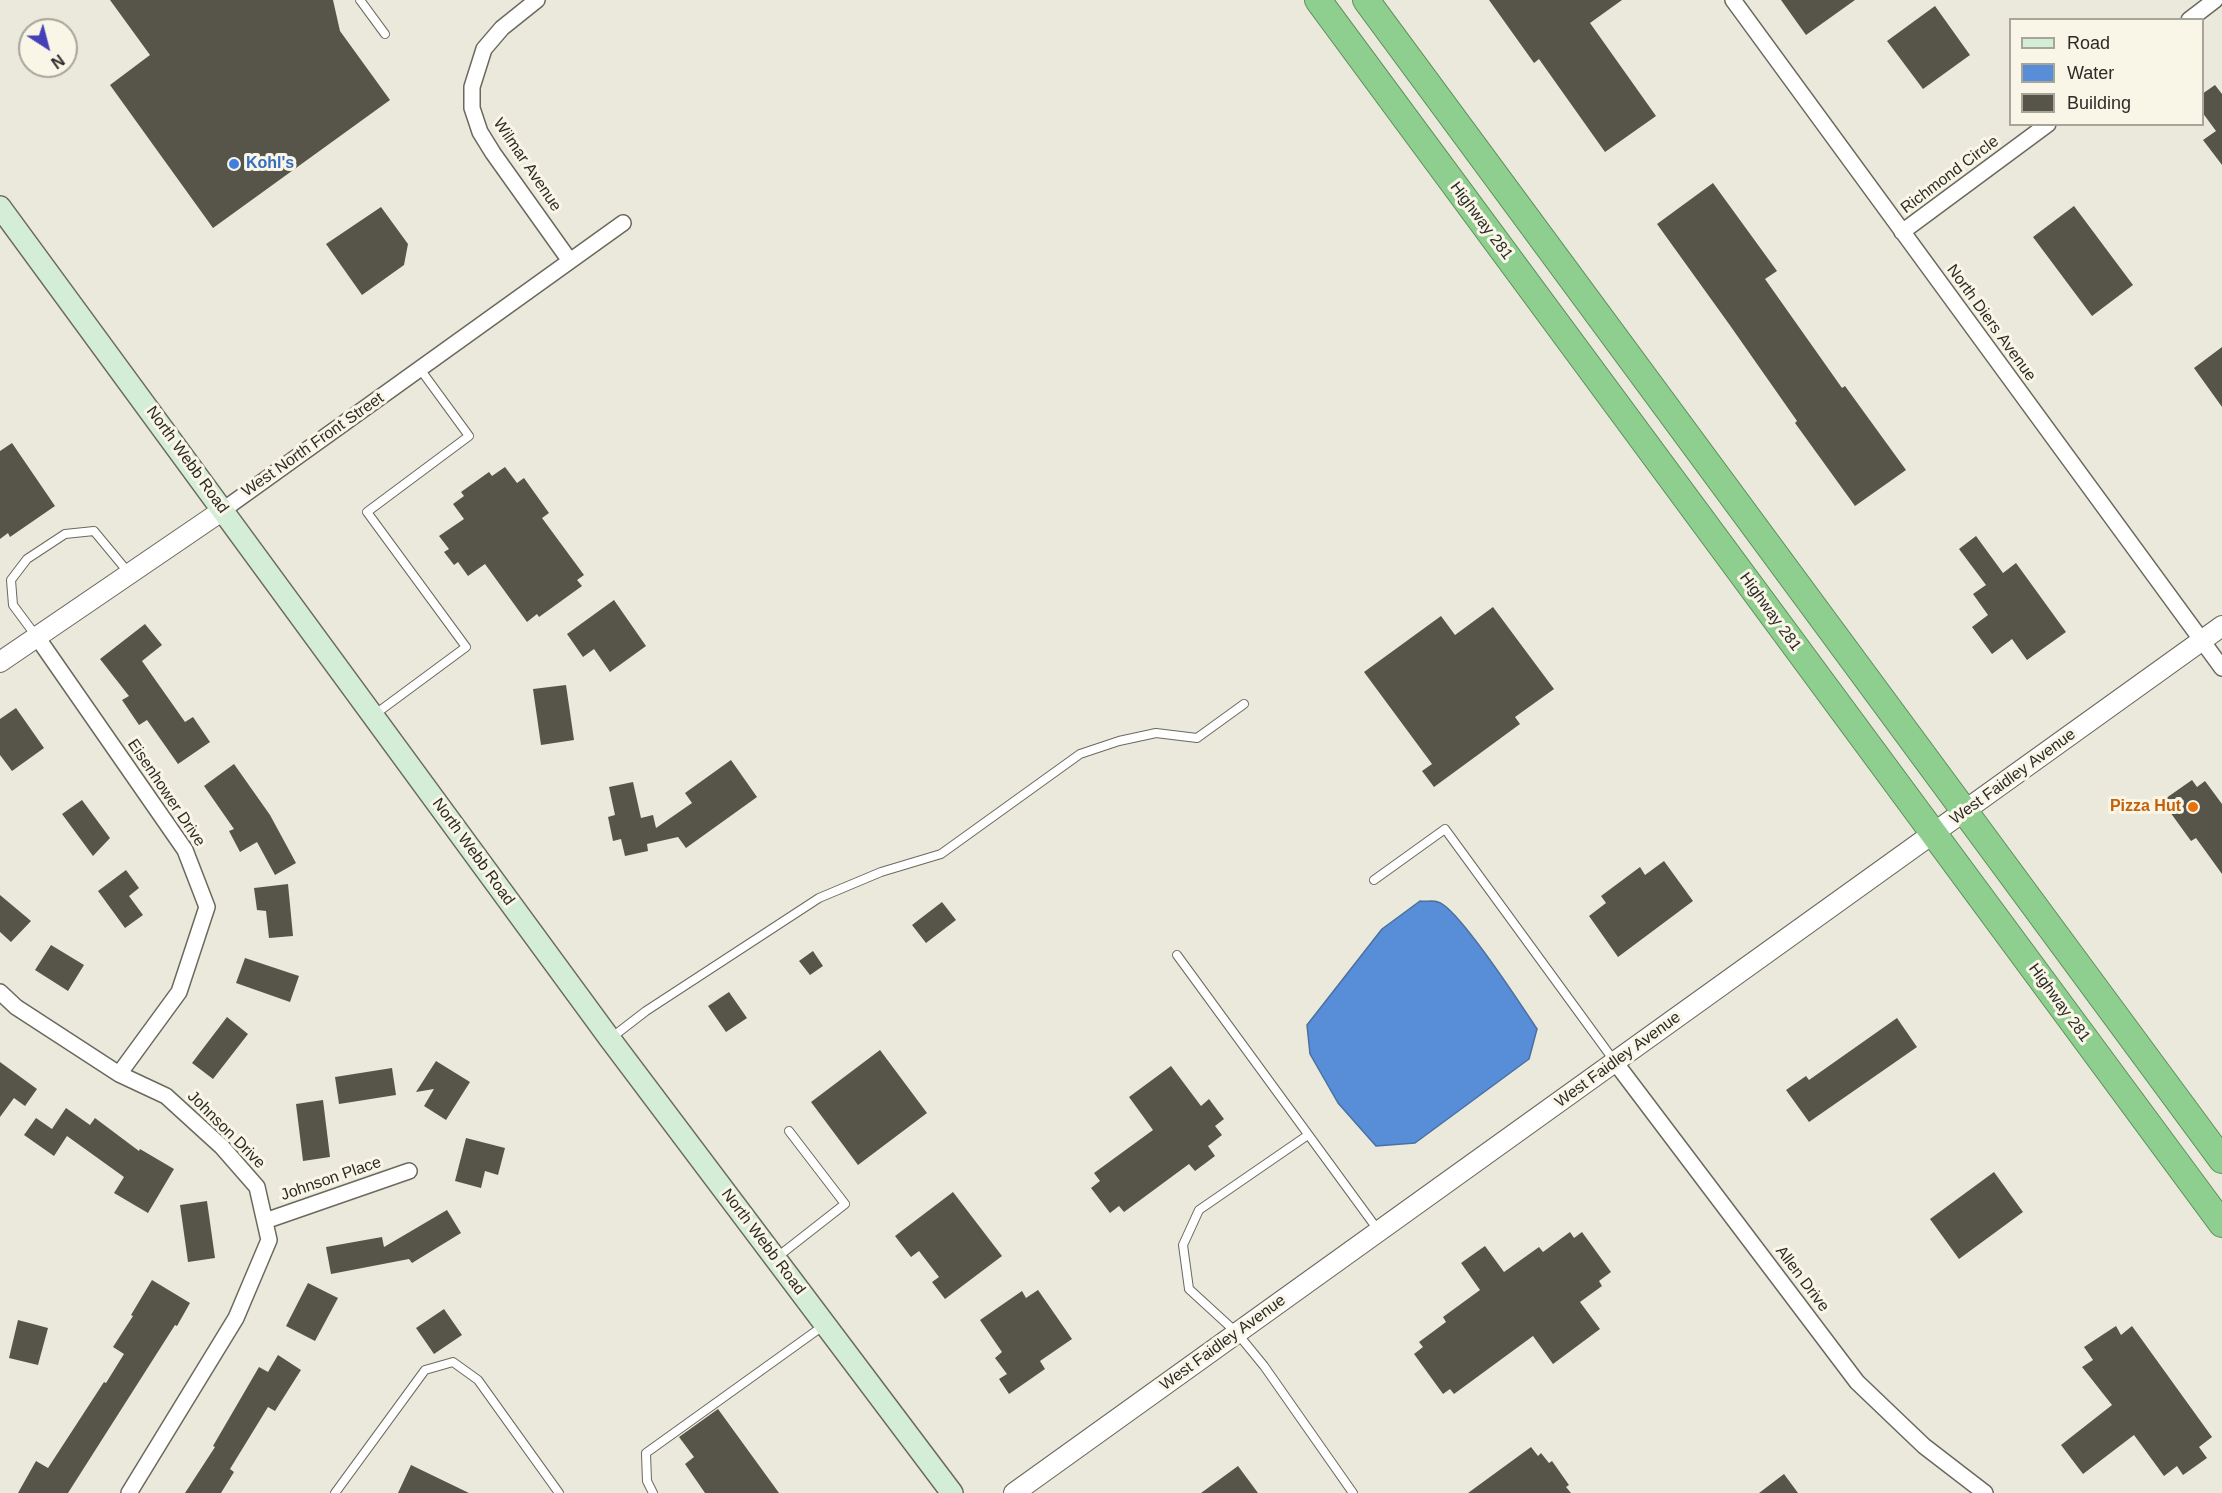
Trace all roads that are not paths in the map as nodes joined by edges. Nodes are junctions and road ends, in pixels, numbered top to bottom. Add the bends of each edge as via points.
1 (360, 0) edge
2 (537, 0) edge
3 (1318, 0) edge
4 (1366, 0) edge
5 (1732, 0) edge
6 (2215, 0) edge
7 (2192, 18) edge
8 (385, 34) dead end
9 (2045, 126) edge
10 (0, 207) edge
11 (623, 223) dead end
12 (1902, 232) junction
13 (570, 261) junction
14 (420, 369) junction
15 (223, 510) junction
16 (129, 573) junction
17 (2222, 626) edge
18 (37, 637) junction
19 (2201, 641) junction
20 (0, 662) edge
21 (2222, 668) edge
22 (1244, 704) dead end
23 (374, 716) junction
24 (1965, 812) junction
25 (1934, 834) junction
26 (1374, 880) dead end
27 (1177, 956) dead end
28 (0, 992) edge
29 (610, 1039) junction
30 (1615, 1062) junction
31 (119, 1074) junction
32 (789, 1131) dead end
33 (1308, 1134) junction
34 (2222, 1160) edge
35 (408, 1171) dead end
36 (265, 1221) junction
37 (2222, 1224) edge
38 (1379, 1232) junction
39 (775, 1259) junction
40 (825, 1325) junction
41 (1237, 1334) junction
42 (129, 1493) edge
43 (335, 1493) edge
44 (559, 1493) edge
45 (653, 1493) edge
46 (952, 1493) edge
47 (1014, 1493) edge
48 (1353, 1493) edge
49 (1985, 1493) edge

1 - 8 lane
2 - 13 street, Wilmar Avenue via 502,28 484,49 472,87 472,108 493,153
3 - 25 highway, Highway 281
4 - 24 highway
5 - 12 street, North Diers Avenue
6 - 7 street
9 - 12 street, Richmond Circle
10 - 15 main road, North Webb Road
11 - 13 street, West North Front Street
12 - 19 street, North Diers Avenue
13 - 14 street, West North Front Street
14 - 15 street, West North Front Street
14 - 23 lane via 469,436 367,512 466,647
15 - 16 street, West North Front Street
15 - 23 main road, North Webb Road
16 - 18 street, West North Front Street
16 - 18 lane via 94,531 65,534 27,559 11,580 13,605
17 - 19 street, West Faidley Avenue
18 - 20 street, West North Front Street
18 - 31 street, Eisenhower Drive via 185,850 207,907 179,992
19 - 21 street, North Diers Avenue
19 - 24 street, West Faidley Avenue
22 - 29 lane via 1197,738 1156,733 1080,754 941,854 819,897
23 - 29 main road, North Webb Road
24 - 25 street, West Faidley Avenue
24 - 34 highway
25 - 30 street, West Faidley Avenue
25 - 37 highway, Highway 281
26 - 30 lane via 1445,828
27 - 33 lane
28 - 31 street, Johnson Drive via 16,1007
29 - 39 main road, North Webb Road
30 - 38 street, West Faidley Avenue
30 - 49 street, Allen Drive via 1857,1382 1923,1446
31 - 36 street, Johnson Drive via 166,1096 222,1147 257,1187
32 - 39 lane via 845,1204
33 - 38 lane
33 - 41 lane via 1199,1210 1183,1245 1189,1289
35 - 36 street, Johnson Place
36 - 42 street, Johnson Drive via 269,1240 236,1318
38 - 41 street, West Faidley Avenue
39 - 40 main road, North Webb Road
40 - 45 lane via 646,1453 647,1481
40 - 46 main road, North Webb Road
41 - 47 street, West Faidley Avenue
41 - 48 lane
43 - 44 lane via 425,1370 453,1362 478,1380

